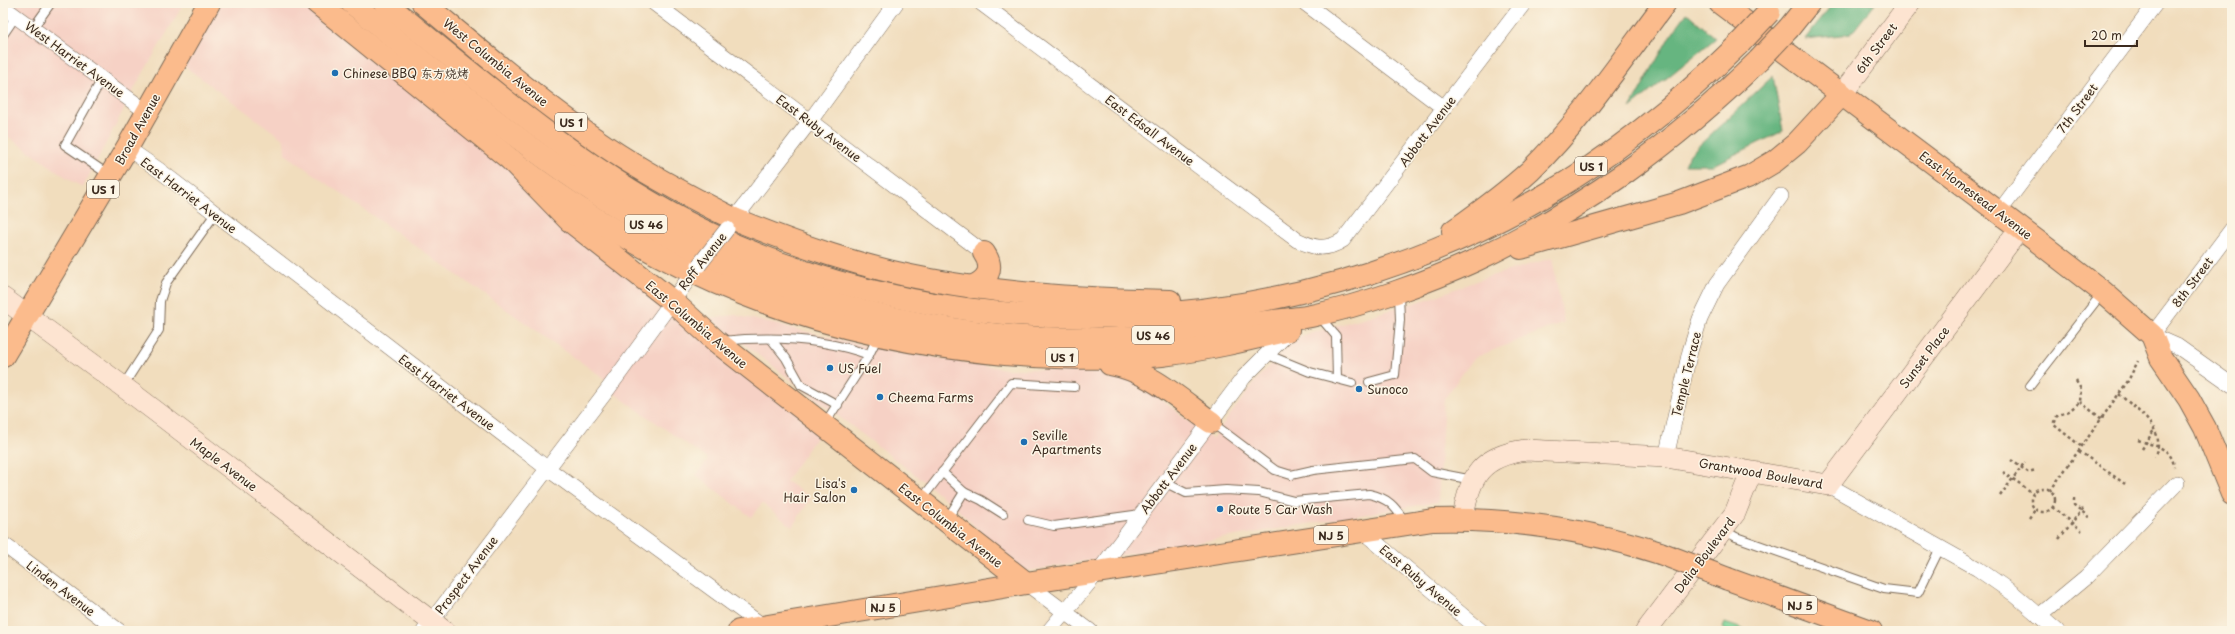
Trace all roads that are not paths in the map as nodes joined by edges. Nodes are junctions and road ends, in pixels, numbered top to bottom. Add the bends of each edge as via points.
1 (51, 3) edge
2 (209, 3) edge
3 (317, 3) edge
4 (352, 3) edge
5 (386, 3) edge
6 (423, 3) edge
7 (654, 3) edge
8 (896, 3) edge
9 (981, 3) edge
10 (1305, 3) edge
11 (1524, 3) edge
12 (1665, 3) edge
13 (1720, 3) edge
14 (1809, 3) edge
15 (1910, 3) edge
16 (2156, 3) edge
17 (3, 7) edge
18 (1772, 8) edge
19 (16, 16) junction
20 (33, 28) junction
21 (3, 35) edge
22 (102, 79) junction
23 (1842, 94) junction
24 (1444, 108) junction
25 (147, 112) junction
26 (810, 121) junction
27 (127, 148) junction
28 (511, 160) junction
29 (111, 175) junction
30 (1781, 196) dead end
31 (1999, 212) junction
32 (215, 214) junction
33 (731, 224) junction
34 (2020, 228) junction
35 (2232, 229) edge
36 (1323, 248) joint
37 (984, 253) joint
38 (1419, 255) junction
39 (1473, 261) junction
40 (696, 269) junction
41 (971, 287) junction
42 (1398, 290) junction
43 (2103, 292) junction
44 (3, 298) edge
45 (672, 301) junction
46 (1247, 302) junction
47 (1314, 315) junction
48 (28, 316) junction
49 (1292, 329) junction
50 (2152, 335) junction
51 (879, 336) junction
52 (771, 339) junction
53 (717, 342) junction
54 (1266, 354) junction
55 (869, 355) junction
56 (3, 356) edge
57 (1072, 357) junction
58 (1337, 379) junction
59 (1369, 382) dead end
60 (1352, 383) dead end
61 (2232, 385) edge
62 (123, 386) junction
63 (2030, 386) dead end
64 (1074, 387) dead end
65 (838, 405) junction
66 (1211, 422) junction
67 (824, 426) junction
68 (1666, 457) junction
69 (548, 469) junction
70 (942, 472) junction
71 (1751, 473) junction
72 (2176, 477) road end
73 (1473, 480) junction
74 (1164, 482) junction
75 (1828, 485) junction
76 (964, 492) junction
77 (2232, 494) edge
78 (920, 502) junction
79 (1003, 514) dead end
80 (1142, 514) junction
81 (1464, 519) junction
82 (508, 520) joint
83 (1028, 520) dead end
84 (946, 522) junction
85 (1406, 523) junction
86 (1361, 530) junction
87 (1723, 530) junction
88 (3, 544) edge
89 (1940, 548) junction
90 (1098, 572) junction
91 (1026, 583) junction
92 (1064, 612) junction
93 (2039, 616) junction
94 (433, 628) edge
95 (767, 629) edge
96 (119, 631) edge
97 (739, 631) edge
98 (1049, 631) edge
99 (1090, 631) edge
100 (1481, 631) edge
101 (1646, 631) edge
102 (1871, 631) edge
103 (2058, 631) edge

1 - 20 lane
2 - 25 main road, Broad Avenue / US 1
3 - 28 main road, East Columbia Avenue / US 1
4 - 47 main road, US 46 via 523,142 598,196 652,228 706,255 794,290 853,308 915,322 982,333 1039,338 1132,337
5 - 46 main road, US 46 via 542,131 612,180 701,229 800,270 904,299 1026,316 1088,318 1153,315
6 - 33 main road, West Columbia Avenue / US 1 via 604,146
7 - 26 street, East Ruby Avenue
8 - 26 street, Roff Avenue
9 - 36 street, East Edsall Avenue via 1297,240 1313,248
10 - 24 street
11 - 24 street, Abbott Avenue
12 - 38 main road via 1581,112 1530,171 1498,198
13 - 23 main road, East Homestead Avenue
14 - 39 main road, US 1, bridge via 1759,60 1698,117 1638,165 1552,221
15 - 23 street, 6th Street
16 - 31 street, 7th Street
17 - 19 street, West Harriet Avenue
18 - 38 main road, US 1, bridge via 1740,43 1669,108 1594,164 1514,212
19 - 20 street, West Harriet Avenue
19 - 21 lane
20 - 22 street, West Harriet Avenue
22 - 25 street, West Harriet Avenue
22 - 29 lane via 65,145
23 - 31 main road, East Homestead Avenue
23 - 39 main road via 1788,152 1763,169 1736,182 1679,203
24 - 36 street, Abbott Avenue via 1343,240 1335,246
25 - 27 main road, Broad Avenue / US 1
26 - 33 street, Roff Avenue
26 - 37 street, East Ruby Avenue
27 - 29 main road, Broad Avenue / US 1
27 - 32 street, East Harriet Avenue
28 - 40 main road, US 1 via 608,228
28 - 45 main road, East Columbia Avenue via 569,220
29 - 48 main road, Broad Avenue / US 1
30 - 68 street, Temple Terrace via 1717,284 1700,319 1690,350
31 - 34 main road, East Homestead Avenue
32 - 62 lane via 166,283 160,301 159,330
32 - 69 street, East Harriet Avenue
33 - 40 street, Roff Avenue, bridge
33 - 41 main road, US 1 via 840,258
34 - 43 main road, East Homestead Avenue
34 - 75 street, Sunset Place
35 - 50 street, 8th Street
37 - 41 main road via 989,265 987,276 981,283
38 - 46 main road, US 1 via 1340,282
39 - 42 main road, US 1
40 - 45 street, Roff Avenue
40 - 51 main road, US 1 via 779,308
41 - 46 main road, US 1 via 1111,299
42 - 47 main road, US 1
42 - 59 lane via 1400,320 1395,375
43 - 50 main road, East Homestead Avenue
43 - 63 lane
44 - 48 street, Maple Avenue
45 - 53 main road, East Columbia Avenue
45 - 69 street, Roff Avenue
47 - 49 main road, US 1
47 - 58 lane via 1336,336
48 - 56 main road, Broad Avenue / US 1
48 - 62 street, Maple Avenue
49 - 54 street, Abbott Avenue
49 - 57 main road, US 1 via 1218,346 1164,354 1121,358
50 - 61 street, East Homestead Avenue via 2177,346
50 - 77 main road via 2161,358 2206,428
51 - 55 lane
51 - 57 main road, US 1 via 962,349
52 - 53 lane via 751,338
52 - 55 lane via 812,340
52 - 65 lane via 802,385
53 - 67 main road, East Columbia Avenue
54 - 58 lane via 1310,372
54 - 66 street, Abbott Avenue via 1244,377
55 - 65 lane
57 - 66 main road via 1140,372
58 - 60 lane
62 - 94 street, Maple Avenue
64 - 70 lane via 1011,383
65 - 67 lane
66 - 73 lane via 1275,470 1291,475 1313,470 1415,459 1432,472
66 - 74 street, Abbott Avenue
67 - 78 main road, East Columbia Avenue
68 - 71 street, Grantwood Boulevard
68 - 73 street, Grantwood Boulevard via 1526,450 1506,453 1492,459
69 - 82 street, Roff Avenue
69 - 95 street, East Harriet Avenue
70 - 76 lane
70 - 78 lane
71 - 75 street, Grantwood Boulevard
71 - 87 street, Delia Boulevard via 1735,513
72 - 93 street via 2086,577
73 - 81 street, Grantwood Boulevard via 1466,501
74 - 80 street, Abbott Avenue
74 - 85 lane via 1186,493 1226,490 1260,492 1294,501 1369,494 1380,496 1393,504
75 - 89 street, Grantwood Boulevard
76 - 79 lane
76 - 84 lane
78 - 84 main road, East Columbia Avenue
80 - 83 lane via 1054,526
80 - 90 street, Abbott Avenue
81 - 85 main road, NJ 5
81 - 102 main road, NJ 5, bridge via 1573,529 1660,553
82 - 94 street, Prospect Avenue
84 - 91 main road, East Columbia Avenue
85 - 86 main road, NJ 5
86 - 90 main road, NJ 5
86 - 100 street, East Ruby Avenue
87 - 89 lane via 1736,537 1884,589 1918,593
87 - 101 street, Delia Boulevard
88 - 96 street, Linden Avenue
89 - 93 street, Grantwood Boulevard via 1978,569 2014,594
90 - 91 main road, NJ 5
90 - 92 street, Abbott Avenue
91 - 92 street, East Columbia Avenue
91 - 95 main road, NJ 5
92 - 98 street, Abbott Avenue
92 - 99 street, East Columbia Avenue
93 - 103 street, Grantwood Boulevard
95 - 97 main road, NJ 5

